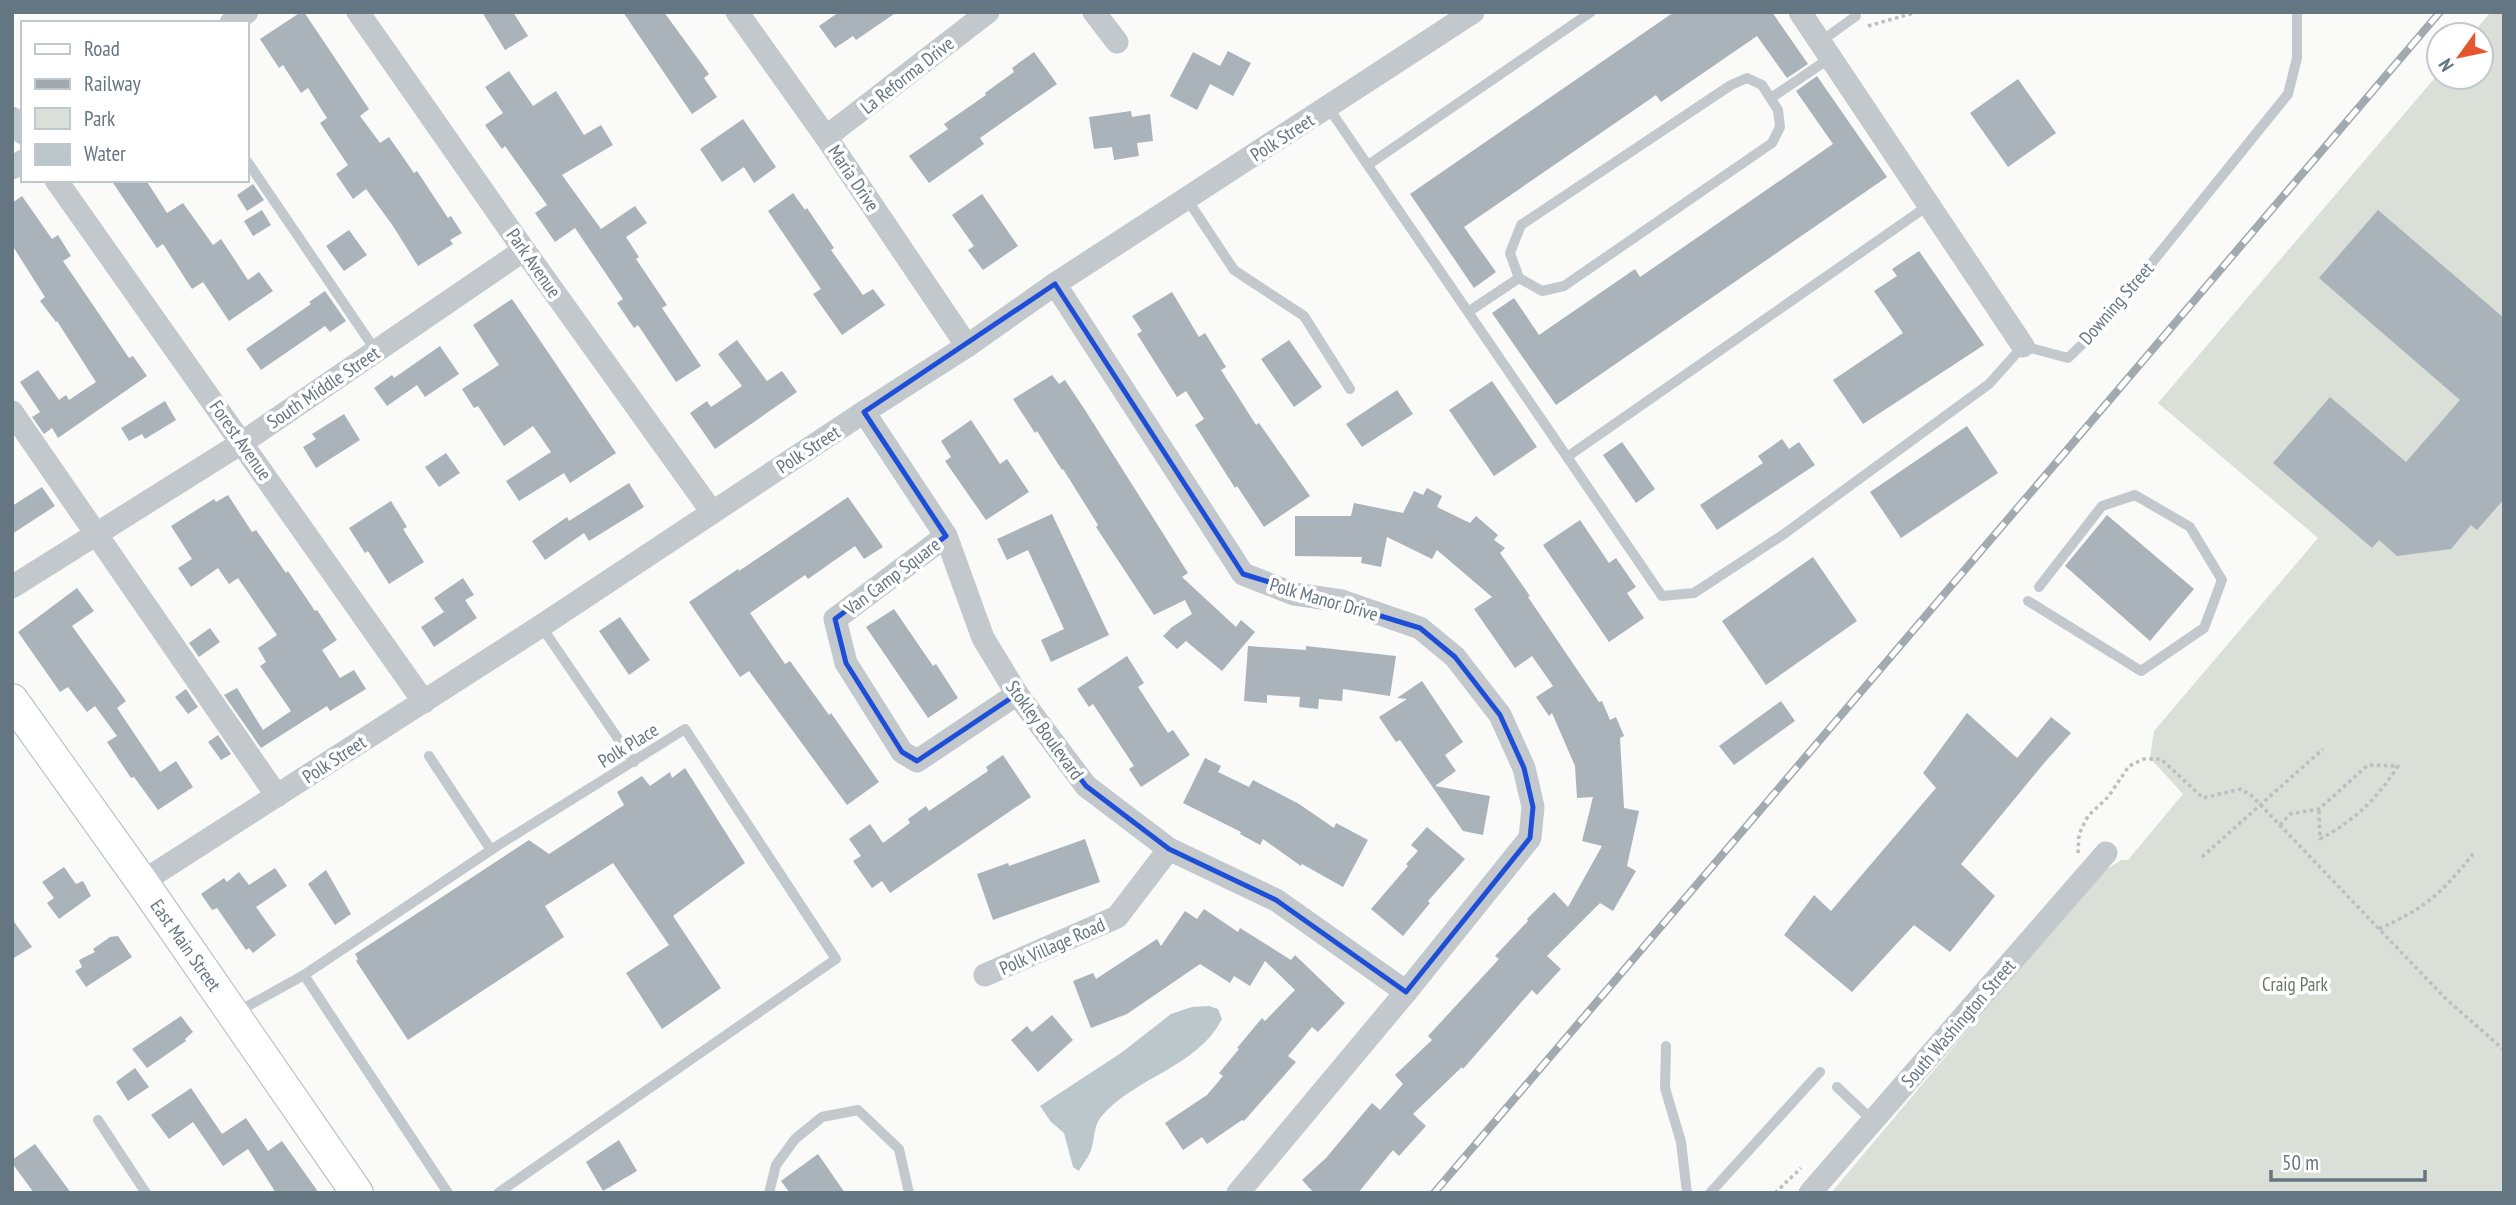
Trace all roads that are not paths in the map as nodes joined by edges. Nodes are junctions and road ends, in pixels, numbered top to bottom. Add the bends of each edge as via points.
1 (358, 12) edge
2 (737, 12) edge
3 (988, 12) edge
4 (1094, 12) edge
5 (1473, 12) edge
6 (1591, 12) edge
7 (1800, 12) edge
8 (2297, 12) edge
9 (1856, 16) dead end
10 (1116, 42) dead end
11 (1825, 50) junction
12 (1771, 98) junction
13 (1328, 107) junction
14 (826, 137) junction
15 (248, 162) edge
16 (1368, 165) junction
17 (57, 182) edge
18 (1187, 199) junction
19 (1929, 205) junction
20 (524, 250) junction
21 (1519, 278) junction
22 (1055, 284) junction
23 (1468, 312) junction
24 (967, 346) junction
25 (2023, 346) junction
26 (376, 351) junction
27 (1350, 389) dead end
28 (12, 412) edge
29 (864, 412) junction
30 (243, 442) junction
31 (1567, 457) junction
32 (712, 512) junction
33 (96, 534) junction
34 (946, 536) junction
35 (12, 587) edge
36 (2039, 587) dead end
37 (2028, 601) dead end
38 (541, 626) junction
39 (1017, 694) junction
40 (12, 700) edge
41 (424, 702) junction
42 (429, 756) dead end
43 (634, 762) junction
44 (277, 796) junction
45 (1169, 849) junction
46 (491, 850) junction
47 (2106, 853) dead end
48 (142, 882) junction
49 (304, 975) junction
50 (985, 975) dead end
51 (1406, 992) junction
52 (233, 1014) junction
53 (1667, 1046) dead end
54 (1820, 1072) dead end
55 (1838, 1087) dead end
56 (98, 1120) dead end
57 (1873, 1121) junction
58 (146, 1193) edge
59 (357, 1193) edge
60 (449, 1193) edge
61 (498, 1193) edge
62 (769, 1193) edge
63 (909, 1193) edge
64 (1238, 1193) edge
65 (1687, 1193) edge
66 (1710, 1193) edge
67 (1810, 1193) edge

1 - 20 street, Park Avenue
2 - 14 street, Maria Drive
3 - 14 street, La Reforma Drive
4 - 10 street
5 - 13 street, Polk Street
6 - 16 lane
7 - 11 street
8 - 25 lane, Downing Street via 2297,58 2288,94 2100,327 2067,358
9 - 11 lane
11 - 12 lane
11 - 19 street
12 - 21 lane via 1780,127 1772,143 1564,286 1542,291
12 - 21 lane via 1762,85 1747,78 1731,85 1521,225 1510,253
13 - 16 lane
13 - 18 street, Polk Street
14 - 24 street, Maria Drive
15 - 26 lane
16 - 23 lane
17 - 30 street, Forest Avenue
18 - 22 street, Polk Street
18 - 27 lane via 1234,270 1304,316
19 - 25 street
19 - 31 lane
20 - 26 street, South Middle Street
20 - 32 street, Park Avenue
21 - 23 lane
22 - 24 street, Polk Street
22 - 51 street, Polk Manor Drive via 1243,574 1294,594 1342,601 1420,628 1455,657 1500,715 1524,768 1533,807 1530,838
23 - 31 lane
24 - 29 street, Polk Street
25 - 31 lane via 1989,384 1784,534 1694,593 1662,596
26 - 30 street, South Middle Street
28 - 33 street
29 - 32 street, Polk Street
29 - 34 street, Stokley Boulevard
30 - 33 street, South Middle Street
30 - 41 street, Forest Avenue
32 - 38 street, Polk Street
33 - 35 street, South Middle Street
33 - 44 street
34 - 39 street, Stokley Boulevard via 983,638
34 - 39 street, Van Camp Square via 835,619 846,663 902,752 916,761
36 - 37 lane via 2102,506 2135,495 2190,527 2222,580 2204,628 2141,671
38 - 41 street, Polk Street
38 - 43 lane
39 - 45 street, Stokley Boulevard via 1086,786
40 - 48 main road, East Main Street
41 - 44 street, Polk Street
42 - 46 lane
43 - 46 lane, Polk Place
43 - 61 lane, Polk Place via 685,729 836,959
44 - 48 street, Polk Street
45 - 50 street, Polk Village Road via 1117,917
45 - 51 street, Stokley Boulevard via 1276,900
46 - 49 lane, Polk Place
47 - 57 street, South Washington Street
48 - 52 main road, East Main Street
49 - 52 lane, Polk Place
49 - 60 lane
51 - 64 street, Polk Manor Drive
52 - 59 main road, East Main Street
53 - 65 lane via 1664,1088 1681,1142
54 - 66 lane
55 - 57 lane
56 - 58 lane
57 - 67 street, South Washington Street
62 - 63 lane via 776,1166 795,1139 822,1117 858,1110 899,1149

